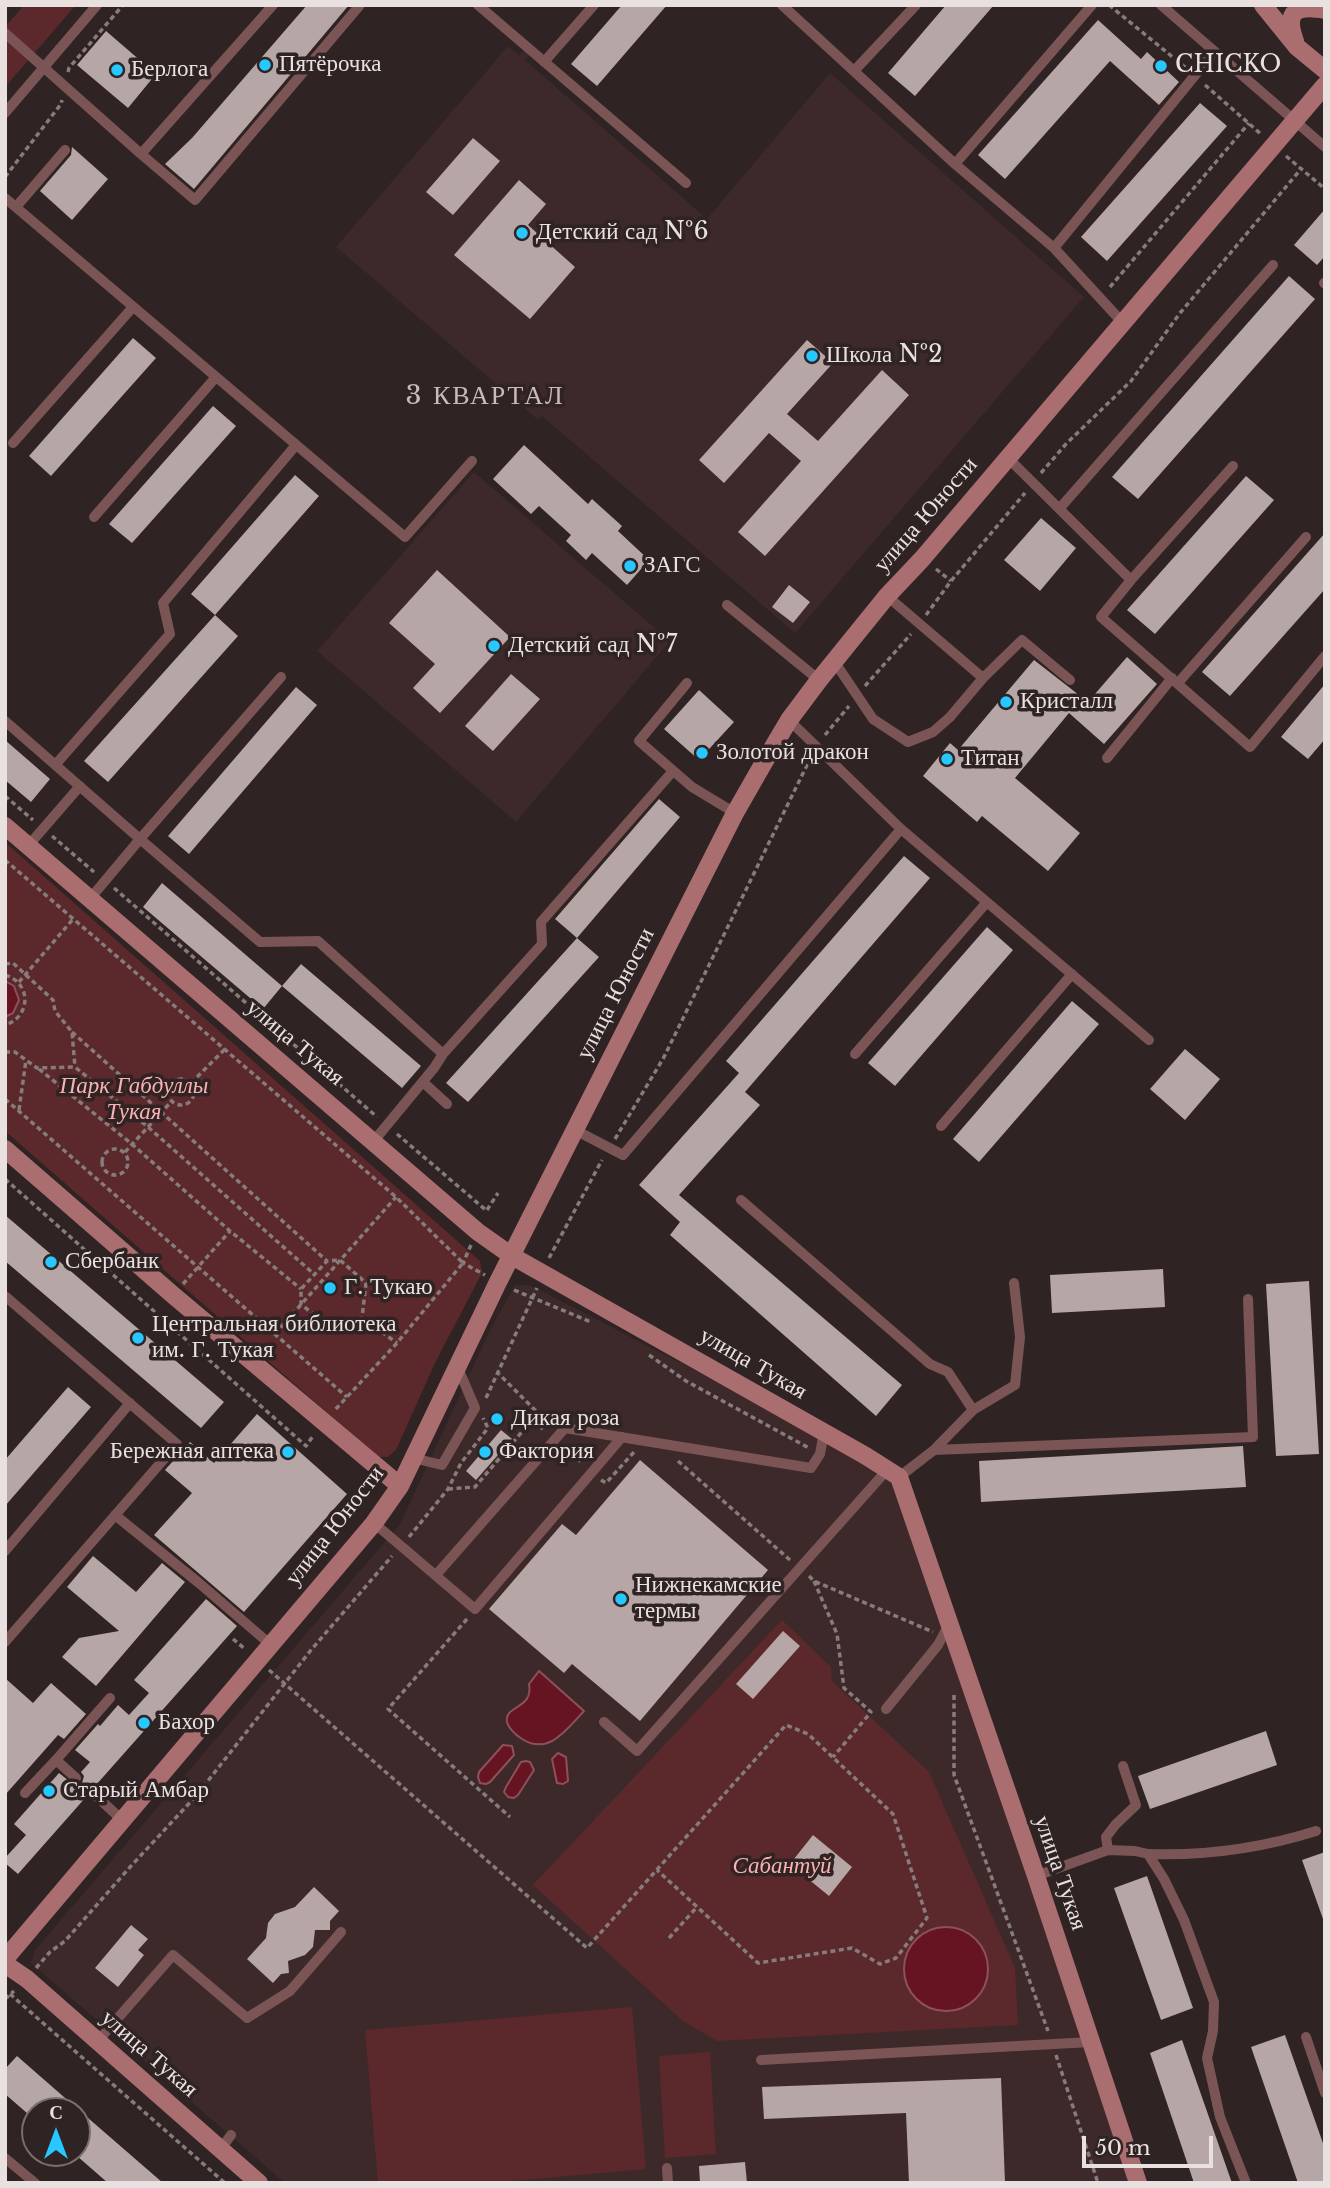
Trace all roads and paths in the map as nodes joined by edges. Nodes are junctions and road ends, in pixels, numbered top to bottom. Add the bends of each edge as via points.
1 (97, 5) edge
2 (273, 5) edge
3 (360, 5) edge
4 (478, 5) edge
5 (594, 5) edge
6 (782, 5) edge
7 (916, 5) edge
8 (1092, 5) edge
9 (1110, 5) edge
10 (1161, 5) edge
11 (1263, 5) edge
12 (1324, 7) edge
13 (5, 33) edge
14 (1297, 47) junction
15 (1214, 52) junction
16 (544, 62) junction
17 (44, 67) junction
18 (1325, 70) edge
19 (854, 71) junction
20 (1195, 75) junction
21 (1325, 85) edge
22 (5, 113) edge
23 (1294, 120) junction
24 (1325, 147) edge
25 (65, 150) dead end
26 (141, 154) junction
27 (955, 164) junction
28 (686, 183) dead end
29 (1325, 189) edge
30 (9, 203) edge
31 (1054, 248) junction
32 (1273, 265) dead end
33 (1110, 287) dead end
34 (133, 307) junction
35 (1123, 323) junction
36 (216, 377) junction
37 (13, 443) dead end
38 (296, 445) junction
39 (1008, 458) junction
40 (472, 461) dead end
41 (1233, 466) dead end
42 (1034, 482) junction
43 (1060, 508) junction
44 (94, 517) dead end
45 (1306, 537) dead end
46 (1131, 580) junction
47 (887, 596) junction
48 (727, 605) dead end
49 (920, 624) junction
50 (1325, 656) edge
51 (834, 661) junction
52 (281, 677) dead end
53 (983, 678) junction
54 (818, 680) junction
55 (1070, 680) dead end
56 (1175, 681) junction
57 (687, 683) dead end
58 (856, 696) junction
59 (789, 720) junction
60 (5, 721) edge
61 (816, 746) junction
62 (1107, 758) dead end
63 (55, 764) junction
64 (673, 771) junction
65 (80, 786) junction
66 (5, 796) edge
67 (735, 813) junction
68 (5, 826) edge
69 (43, 829) junction
70 (901, 830) junction
71 (140, 839) junction
72 (28, 846) junction
73 (5, 860) edge
74 (105, 880) junction
75 (89, 900) junction
76 (987, 902) junction
77 (74, 918) junction
78 (5, 964) edge
79 (26, 974) junction
80 (1072, 974) junction
81 (5, 975) edge
82 (19, 982) junction
83 (5, 1025) edge
84 (72, 1032) junction
85 (1149, 1040) dead end
86 (225, 1049) junction
87 (5, 1052) edge
88 (443, 1054) junction
89 (855, 1054) dead end
90 (26, 1060) junction
91 (75, 1066) junction
92 (37, 1068) junction
93 (422, 1082) junction
94 (191, 1083) junction
95 (5, 1099) edge
96 (171, 1102) junction
97 (447, 1104) dead end
98 (19, 1111) junction
99 (163, 1112) junction
100 (387, 1125) junction
101 (941, 1126) dead end
102 (148, 1127) junction
103 (575, 1130) junction
104 (373, 1142) junction
105 (133, 1145) junction
106 (609, 1148) junction
107 (5, 1149) edge
108 (125, 1152) junction
109 (106, 1171) junction
110 (5, 1179) edge
111 (97, 1180) junction
112 (396, 1196) junction
113 (741, 1200) dead end
114 (487, 1210) dead end
115 (230, 1231) junction
116 (512, 1256) junction
117 (340, 1260) junction
118 (327, 1261) junction
119 (197, 1268) junction
120 (543, 1272) junction
121 (315, 1275) junction
122 (1014, 1283) dead end
123 (301, 1289) junction
124 (5, 1296) edge
125 (173, 1296) junction
126 (1248, 1299) dead end
127 (301, 1304) junction
128 (157, 1315) junction
129 (362, 1318) junction
130 (275, 1334) junction
131 (397, 1343) junction
132 (458, 1368) junction
133 (499, 1374) junction
134 (347, 1397) junction
135 (130, 1403) junction
136 (484, 1404) dead end
137 (973, 1410) junction
138 (480, 1412) dead end
139 (533, 1420) junction
140 (323, 1423) junction
141 (824, 1432) junction
142 (622, 1437) junction
143 (555, 1439) junction
144 (638, 1447) dead end
145 (934, 1450) junction
146 (414, 1458) junction
147 (678, 1461) dead end
148 (592, 1472) junction
149 (893, 1473) junction
150 (400, 1486) junction
151 (448, 1489) junction
152 (116, 1515) junction
153 (374, 1523) junction
154 (401, 1546) junction
155 (5, 1550) edge
156 (800, 1568) junction
157 (436, 1575) junction
158 (814, 1581) junction
159 (475, 1609) junction
160 (949, 1625) junction
161 (233, 1639) dead end
162 (5, 1642) edge
163 (938, 1644) junction
164 (271, 1645) junction
165 (258, 1661) junction
166 (284, 1684) junction
167 (954, 1693) dead end
168 (110, 1698) dead end
169 (886, 1709) dead end
170 (604, 1722) dead end
171 (833, 1757) junction
172 (56, 1760) junction
173 (1123, 1766) dead end
174 (76, 1778) dead end
175 (91, 1791) dead end
176 (25, 1793) dead end
177 (510, 1817) dead end
178 (122, 1820) junction
179 (1316, 1831) dead end
180 (1108, 1850) junction
181 (1148, 1854) junction
182 (657, 1870) junction
183 (1036, 1876) junction
184 (696, 1907) junction
185 (341, 1932) dead end
186 (669, 1938) dead end
187 (5, 1961) edge
188 (27, 1979) junction
189 (10, 1994) junction
190 (5, 1999) edge
191 (1306, 2037) dead end
192 (97, 2042) junction
193 (1091, 2042) junction
194 (1053, 2044) junction
195 (761, 2060) dead end
196 (1325, 2094) edge
197 (5, 2158) edge
198 (667, 2168) dead end
199 (35, 2183) edge
200 (225, 2183) edge
201 (259, 2183) edge
202 (668, 2183) edge
203 (1098, 2183) edge
204 (1138, 2183) edge
205 (1246, 2183) edge

1 - 17 lane
2 - 26 lane
3 - 26 lane via 195,200
4 - 16 lane
5 - 16 lane
6 - 19 lane
7 - 19 lane
8 - 27 lane
9 - 20 path
10 - 15 lane
11 - 14 street
12 - 14 street via 1299,8 1292,16 1289,26
13 - 17 lane
14 - 18 street
15 - 20 lane
15 - 23 lane
16 - 28 lane
17 - 22 lane
17 - 26 lane
19 - 27 lane
20 - 31 lane
20 - 33 path via 1249,123
21 - 23 street, улица Юности
23 - 24 lane
23 - 35 street, улица Юности
25 - 30 lane
27 - 31 lane
29 - 42 path via 1301,169 1180,313 1131,381
30 - 34 lane
31 - 35 lane
32 - 43 lane
34 - 36 lane
34 - 37 lane
35 - 39 street, улица Юности
36 - 38 lane
36 - 44 lane
38 - 40 lane via 405,537
38 - 63 lane via 163,603 170,634
39 - 42 lane
39 - 47 street, улица Юности
41 - 46 lane
42 - 43 lane
42 - 49 path
43 - 46 lane
45 - 56 lane
46 - 56 lane via 1101,617
47 - 49 lane
47 - 51 street, улица Юности
48 - 54 lane
49 - 53 lane
49 - 58 path
50 - 56 lane via 1250,747
51 - 54 street, улица Юности
51 - 58 lane
52 - 71 lane
53 - 55 lane via 1022,640
53 - 58 lane via 933,732 908,743 873,719
54 - 59 street, улица Юности
56 - 62 lane
57 - 64 lane via 639,741
58 - 61 path
59 - 61 lane
59 - 67 street, улица Юности
60 - 63 lane
61 - 70 lane
61 - 106 path via 664,1058
63 - 65 lane
64 - 67 lane
64 - 88 lane via 541,922 542,944
65 - 69 lane
65 - 71 lane
66 - 69 path
67 - 103 street, улица Юности
68 - 72 street, улица Тукая
69 - 72 lane
69 - 74 path
70 - 76 lane
70 - 106 lane via 623,1155
71 - 74 lane
71 - 88 lane via 260,942 318,941
72 - 75 street, улица Тукая
73 - 77 path
74 - 75 lane
74 - 100 path
75 - 104 street, улица Тукая
76 - 80 lane
76 - 89 lane
77 - 79 path
77 - 86 path
78 - 79 path via 13,963
79 - 82 path
79 - 84 path via 53,1000 55,1011
80 - 85 lane
80 - 101 lane
81 - 82 path
82 - 83 path via 26,1001 24,1011
84 - 91 path
84 - 99 path
86 - 94 path
86 - 112 path
87 - 90 path via 15,1052
88 - 93 lane
90 - 92 path
90 - 98 path
91 - 92 path
91 - 102 path
92 - 105 path
93 - 97 lane
93 - 100 lane
94 - 96 path via 195,1093 190,1102 181,1106
94 - 96 path via 181,1079 171,1083 167,1092
95 - 98 path
96 - 99 path
98 - 111 path
99 - 102 path
99 - 118 path
100 - 104 lane
100 - 114 path
102 - 105 path
102 - 121 path
103 - 106 lane
103 - 116 street, улица Юности
104 - 116 street, улица Тукая
105 - 108 path
105 - 115 path
106 - 120 path
107 - 125 street
108 - 109 path via 129,1162 125,1171 115,1175
108 - 109 path via 116,1148 106,1152 102,1161
109 - 111 path
110 - 128 path
111 - 119 path
112 - 117 path
112 - 131 path via 463,1263
113 - 137 lane via 930,1364 948,1372
115 - 119 path
115 - 123 path
116 - 120 street, улица Тукая
116 - 132 street, улица Юности
117 - 118 path
117 - 127 path
117 - 129 path via 366,1283
118 - 121 path
119 - 125 path
119 - 130 path
120 - 133 path
120 - 141 street, улица Тукая
121 - 123 path
122 - 137 lane via 1020,1337 1015,1385
123 - 127 path
124 - 135 lane
125 - 128 path
125 - 140 street
126 - 145 lane via 1252,1437
127 - 129 path via 326,1325
127 - 130 path
128 - 140 path via 306,1446
129 - 131 path
130 - 134 path
131 - 134 path
132 - 146 street, улица Юности
132 - 146 lane via 475,1408 442,1465
133 - 136 path
133 - 139 path via 538,1413
134 - 140 path
135 - 152 lane via 177,1444
135 - 155 lane
137 - 145 lane
138 - 151 path via 488,1428
139 - 143 path
139 - 151 path via 475,1487
140 - 150 street
141 - 142 lane via 820,1454 811,1468
141 - 149 street, улица Тукая
142 - 143 lane via 565,1427
142 - 148 lane
143 - 148 path
143 - 157 lane
144 - 148 path via 606,1483
145 - 149 lane
146 - 150 street, улица Юности
147 - 156 path
148 - 159 lane
149 - 156 lane
149 - 160 street, улица Тукая
150 - 153 street, улица Юности
151 - 154 path
152 - 162 lane
152 - 164 lane
153 - 154 lane
153 - 164 street, улица Юности
154 - 157 lane
154 - 166 path
156 - 158 path
156 - 170 lane via 637,1751
157 - 159 lane
158 - 163 path via 934,1632
158 - 171 path via 837,1634 844,1688 871,1712
159 - 177 path via 388,1709
160 - 163 lane
160 - 183 street, улица Тукая
161 - 165 path
163 - 169 lane
164 - 165 street, улица Юности
165 - 166 path
165 - 178 street, улица Юности
166 - 182 path via 587,1948
166 - 188 path via 196,1796
167 - 194 path via 954,1774
168 - 172 lane
171 - 182 path via 808,1734 786,1725
171 - 184 path via 893,1814 928,1918 896,1958 880,1964 852,1948 758,1963
172 - 174 lane
172 - 176 lane
173 - 180 lane via 1136,1805 1106,1837
175 - 178 lane
178 - 187 street, улица Юности
179 - 181 lane via 1242,1848
180 - 181 lane
180 - 183 lane
181 - 205 lane via 1184,1920 1214,2002 1207,2058 1220,2117
182 - 184 path
183 - 193 street, улица Тукая
184 - 186 path
185 - 192 lane via 290,1991 247,2018 173,1955
187 - 188 street, улица Тукая
188 - 189 path
188 - 192 street, улица Тукая
189 - 190 path
189 - 200 path
191 - 196 lane
192 - 201 street, улица Тукая via 226,2142
193 - 194 lane
193 - 204 street, улица Тукая
194 - 195 lane
194 - 203 path
197 - 199 lane
198 - 202 lane

